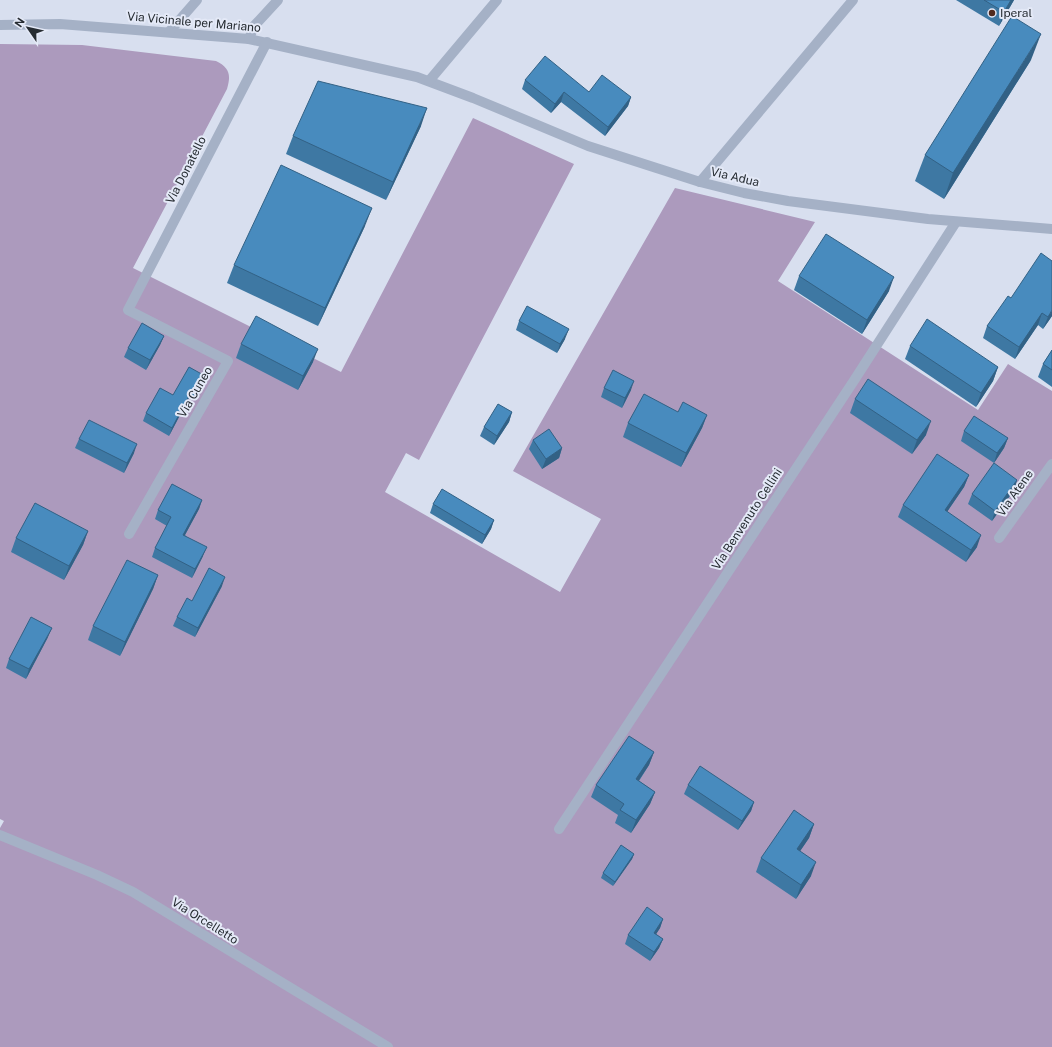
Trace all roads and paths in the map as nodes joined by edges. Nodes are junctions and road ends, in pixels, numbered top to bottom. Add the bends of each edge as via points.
1 (197, 0) edge
2 (278, 0) edge
3 (497, 0) edge
4 (853, 0) edge
5 (0, 25) edge
6 (169, 32) junction
7 (249, 39) junction
8 (267, 42) junction
9 (429, 81) junction
10 (700, 182) junction
11 (956, 222) junction
12 (1052, 229) edge
13 (128, 310) joint
14 (1052, 464) edge
15 (129, 534) dead end
16 (999, 538) dead end
17 (559, 830) dead end
18 (0, 835) edge
19 (388, 1047) edge

1 - 6 street
2 - 7 street via 254,26
3 - 9 street
4 - 10 street
5 - 6 street, Via Vicinale per Mariano via 60,24
6 - 7 street, Via Vicinale per Mariano
7 - 8 street, Via Vicinale per Mariano
8 - 9 street, Via Vicinale per Mariano
8 - 13 street, Via Donatello
9 - 10 street, Via Adua via 588,146
10 - 11 street, Via Adua via 788,201
11 - 12 street, Via Adua
11 - 17 street, Via Benvenuto Cellini
13 - 15 street, Via Cuneo via 228,361
14 - 16 street, Via Atene
18 - 19 street, Via Orcelletto via 133,892

